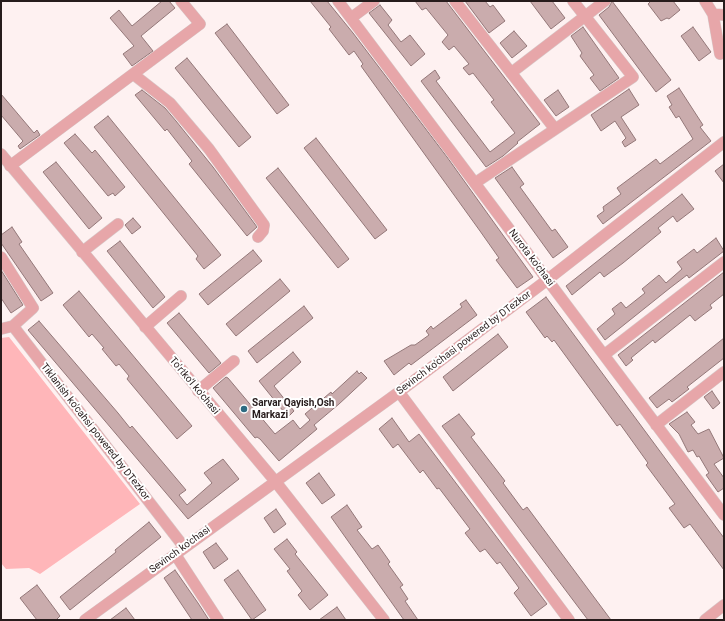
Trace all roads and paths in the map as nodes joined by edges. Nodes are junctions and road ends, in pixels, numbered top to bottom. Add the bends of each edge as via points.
1 (181, 1) edge
2 (338, 1) edge
3 (374, 1) edge
4 (455, 1) edge
5 (573, 1) edge
6 (605, 1) edge
7 (705, 1) edge
8 (719, 14) edge
9 (586, 16) junction
10 (351, 18) junction
11 (720, 54) dead end
12 (511, 73) junction
13 (133, 74) junction
14 (555, 130) junction
15 (724, 142) edge
16 (1, 154) edge
17 (10, 166) junction
18 (475, 183) junction
19 (118, 224) dead end
20 (258, 237) dead end
21 (82, 252) junction
22 (1, 257) edge
23 (724, 262) edge
24 (548, 280) junction
25 (181, 296) dead end
26 (14, 326) junction
27 (145, 327) junction
28 (1, 328) edge
29 (604, 355) junction
30 (234, 361) dead end
31 (724, 372) edge
32 (198, 391) junction
33 (399, 392) junction
34 (656, 425) junction
35 (275, 480) junction
36 (722, 508) edge
37 (180, 551) junction
38 (724, 605) edge
39 (93, 618) edge
40 (218, 620) edge
41 (384, 620) edge
42 (569, 620) edge
43 (705, 620) edge

1 - 13 street via 200,24
2 - 10 street, Nurota ko'chasi
3 - 10 street
4 - 12 street
5 - 9 street
6 - 9 street
7 - 8 street
8 - 11 street
9 - 12 street
9 - 14 street via 634,77
10 - 18 street, Nurota ko'chasi
12 - 14 street
13 - 17 street
13 - 20 street via 170,102 209,149 264,225
14 - 18 street
15 - 24 street, Sevinch ko'chasi powered by DTezkor
16 - 17 street, To'rtko'l ko'chasi
17 - 21 street, To'rtko'l ko'chasi
18 - 24 street, Nurota ko'chasi
19 - 21 street
21 - 27 street, To'rtko'l ko'chasi
22 - 26 street via 33,308
23 - 29 street
24 - 29 street, Nurota ko'chasi
24 - 33 street, Sevinch ko'chasi powered by DTezkor
25 - 27 street
26 - 28 street
26 - 37 street, Tiklanish ko'cahsi powered by DTezkor
27 - 32 street, To'rtko'l ko'chasi
29 - 34 street, Nurota ko'chasi
30 - 32 street
31 - 34 street
32 - 35 street, To'rtko'l ko'chasi
33 - 35 street, Sevinch ko'chasi powered by DTezkor
33 - 42 street
34 - 36 street, Nurota ko'chasi
35 - 37 street, Sevinch ko'chasi
35 - 41 street, To'rtko'l ko'chasi
37 - 39 street, Sevinch ko'chasi
37 - 40 street, Tiklanish ko'cahsi powered by DTezkor
38 - 43 street

